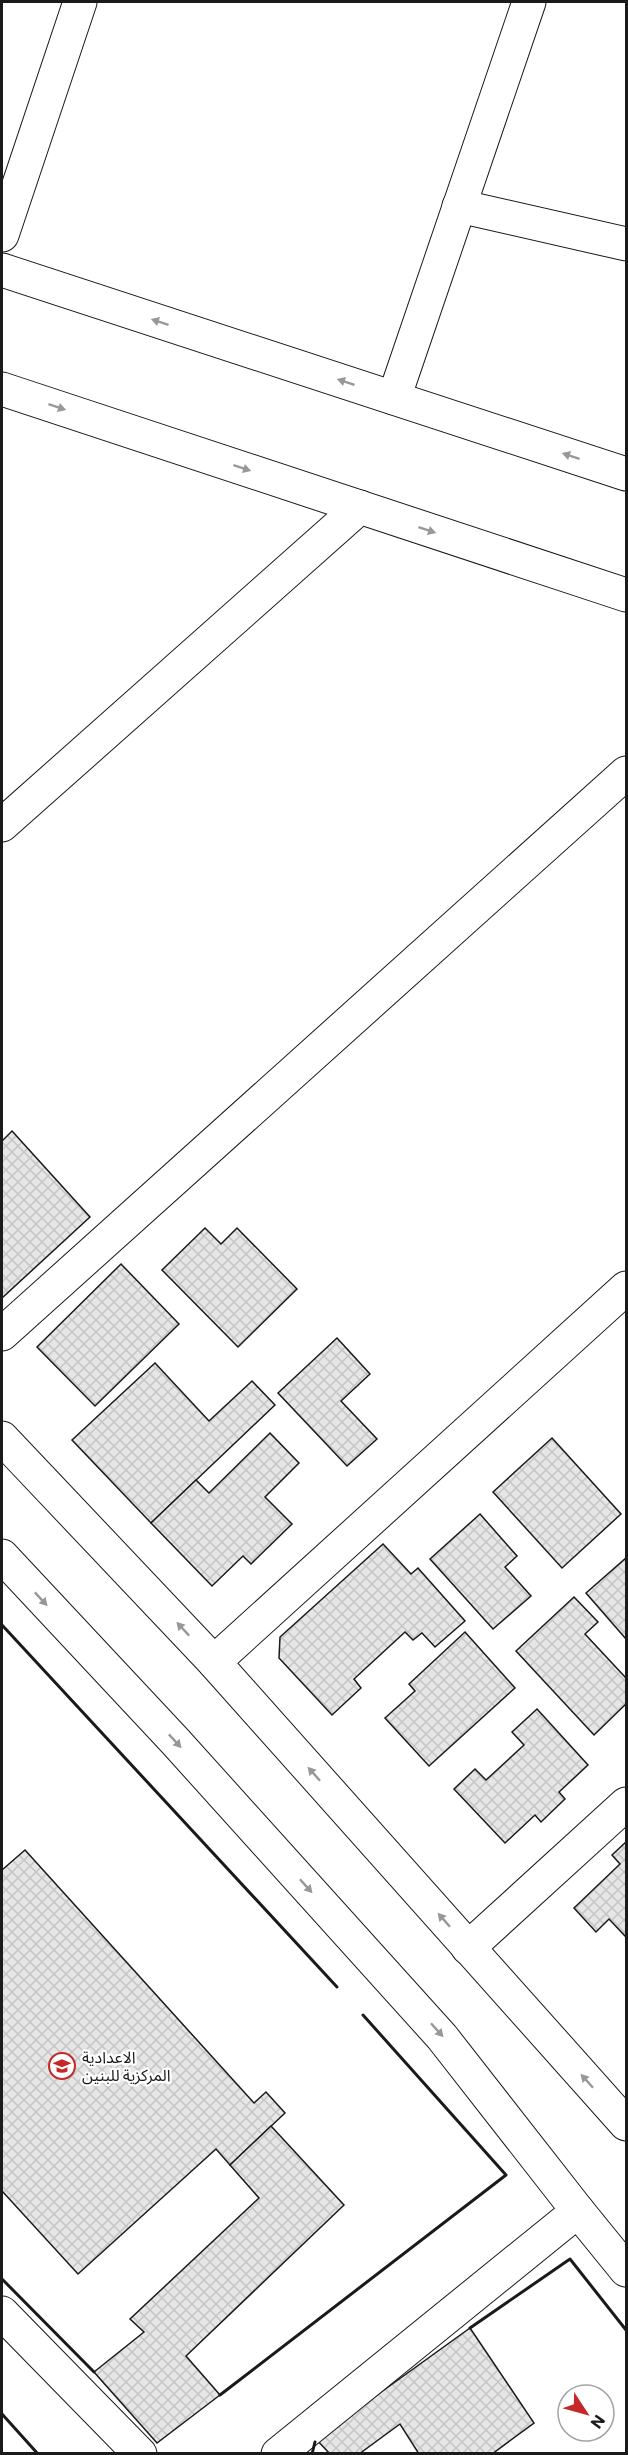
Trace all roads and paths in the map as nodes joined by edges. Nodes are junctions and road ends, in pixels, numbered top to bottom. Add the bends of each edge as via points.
1 (80, 2) edge
2 (529, 2) edge
3 (459, 206) junction
4 (2, 235) edge
5 (627, 244) edge
6 (2, 270) edge
7 (2, 389) edge
8 (394, 398) junction
9 (627, 474) edge
10 (360, 507) junction
11 (627, 595) edge
12 (627, 773) edge
13 (2, 825) edge
14 (627, 1288) edge
15 (2, 1334) edge
16 (2, 1438) edge
17 (2, 1556) edge
18 (214, 1662) junction
19 (627, 1804) edge
20 (468, 1948) junction
21 (627, 2124) edge
22 (578, 2211) junction
23 (627, 2270) edge
24 (2, 2313) edge
25 (140, 2454) edge
26 (278, 2454) edge

1 - 4 street
2 - 3 street
3 - 5 street
3 - 8 street
8 -> 6 street
7 -> 10 street
9 -> 8 street
10 -> 11 street
10 - 13 street
12 - 15 street
14 - 18 street
18 -> 16 street
17 -> 22 street via 442,2037
20 -> 18 street
19 - 20 street
21 -> 20 street
22 - 23 street
22 - 26 street
24 - 25 street

